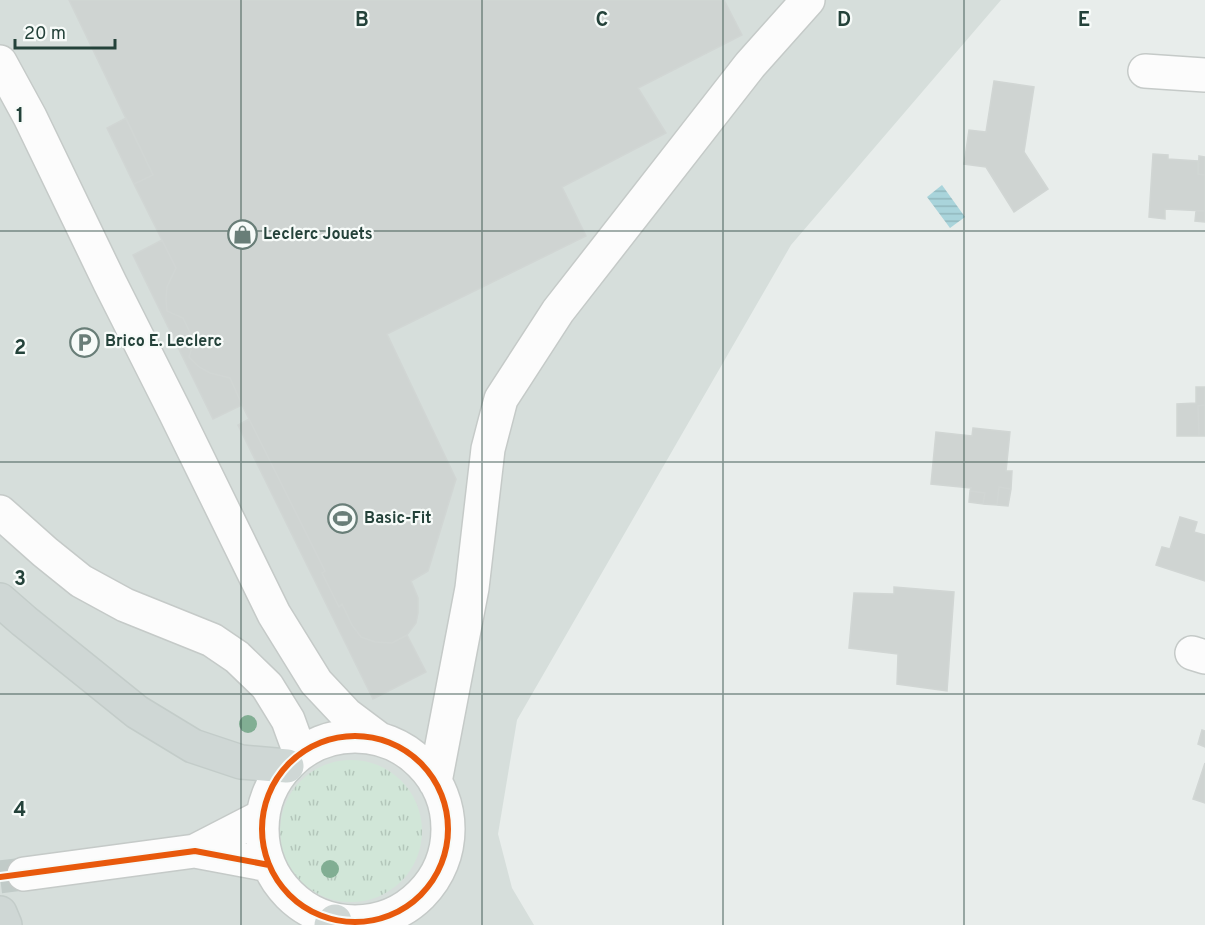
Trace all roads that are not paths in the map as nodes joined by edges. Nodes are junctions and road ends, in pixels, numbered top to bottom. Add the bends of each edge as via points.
1 (808, 0) edge
2 (0, 63) edge
3 (1145, 71) dead end
4 (1205, 75) edge
5 (0, 512) edge
6 (0, 600) edge
7 (379, 739) junction
8 (294, 760) junction
9 (435, 782) junction
10 (263, 816) junction
11 (195, 851) junction
12 (269, 865) junction
13 (24, 874) tunnel mouth
14 (0, 913) edge
15 (333, 923) edge
16 (6, 925) edge

1 - 9 street via 750,65 558,311 501,399 488,449 472,588
2 - 7 street via 274,614 316,682 347,715
3 - 4 street
5 - 8 street via 81,581 125,605 212,640 237,657 267,686 288,720
6 - 8 main road via 137,712 193,746 242,762
7 - 8 street via 352,736 325,741
7 - 9 street via 408,753
8 - 10 street via 275,781
9 - 15 street via 448,828 437,874 423,894 382,919
10 - 11 street
10 - 12 street via 264,849
11 - 12 street
11 - 13 street
12 - 15 street via 295,901
14 - 16 main road

